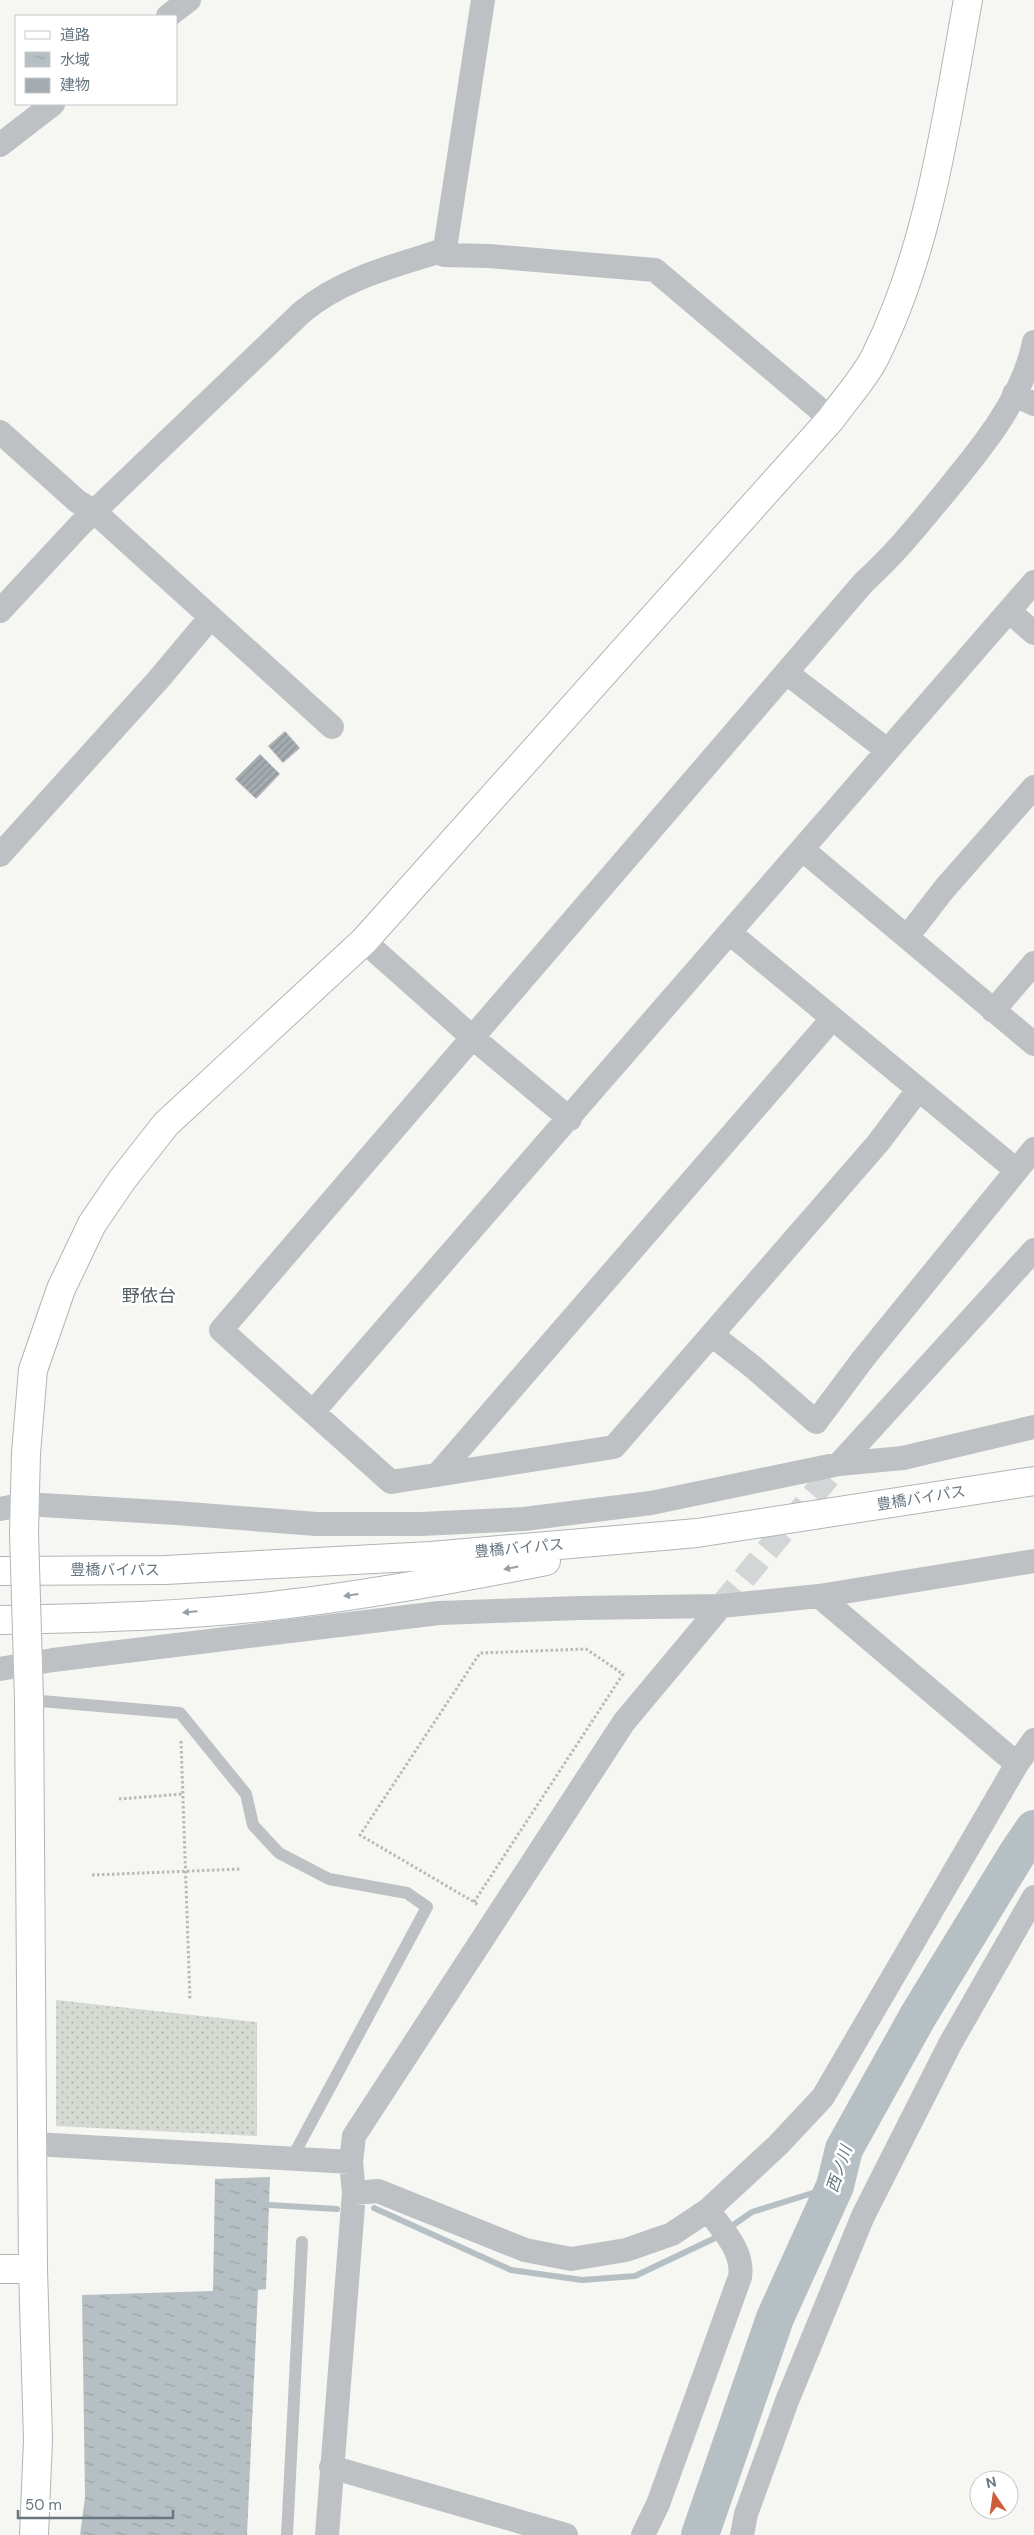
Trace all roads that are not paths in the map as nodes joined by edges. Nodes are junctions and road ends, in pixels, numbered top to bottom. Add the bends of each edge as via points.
1 (483, 0) edge
2 (968, 0) edge
3 (187, 1) edge
4 (169, 15) edge
5 (52, 105) edge
6 (0, 145) edge
7 (444, 250) junction
8 (1034, 342) edge
9 (1024, 399) edge
10 (831, 419) junction
11 (0, 432) edge
12 (96, 513) junction
13 (1034, 582) edge
14 (0, 611) edge
15 (1008, 611) junction
16 (210, 618) junction
17 (1034, 633) edge
18 (788, 674) junction
19 (332, 727) dead end
20 (887, 750) junction
21 (1034, 787) edge
22 (802, 849) junction
23 (0, 855) edge
24 (731, 934) junction
25 (907, 937) junction
26 (364, 941) junction
27 (1034, 964) edge
28 (993, 1011) junction
29 (832, 1019) junction
30 (472, 1037) junction
31 (1034, 1044) edge
32 (918, 1090) junction
33 (570, 1119) junction
34 (1034, 1149) edge
35 (1016, 1170) junction
36 (1034, 1250) edge
37 (712, 1334) junction
38 (313, 1412) junction
39 (1034, 1427) edge
40 (839, 1464) junction
41 (437, 1475) junction
42 (1034, 1481) edge
43 (12, 1507) edge
44 (697, 1533) junction
45 (1034, 1561) edge
46 (0, 1571) edge
47 (819, 1596) junction
48 (721, 1606) junction
49 (0, 1620) edge
50 (28, 1663) junction
51 (0, 1669) edge
52 (29, 1700) junction
53 (1034, 1740) edge
54 (1017, 1764) junction
55 (1034, 1897) edge
56 (34, 2144) junction
57 (292, 2158) junction
58 (351, 2162) junction
59 (354, 2192) junction
60 (708, 2210) junction
61 (302, 2242) dead end
62 (0, 2269) edge
63 (33, 2269) junction
64 (331, 2467) junction
65 (34, 2535) edge
66 (287, 2535) edge
67 (327, 2535) edge
68 (566, 2535) edge
69 (643, 2535) edge
70 (742, 2535) edge

1 - 7 street
2 - 10 main road via 936,175 909,275 874,359
3 - 4 street
5 - 6 street
7 - 10 street via 444,255 655,270
7 - 12 street via 363,276 322,295
8 - 9 street
9 - 18 street via 891,558 864,582
10 - 26 main road
11 - 12 street via 77,501
12 - 14 street via 79,526
12 - 16 street
13 - 15 street
15 - 17 street
15 - 20 street
16 - 19 street
16 - 23 street
18 - 20 street
18 - 30 street
20 - 22 street
21 - 25 street via 945,888
22 - 24 street
22 - 25 street
24 - 29 street
24 - 33 street
25 - 28 street
26 - 30 street
26 - 43 main road via 166,1124 92,1224 61,1289 33,1370
27 - 28 street
28 - 31 street
29 - 32 street
29 - 41 street
30 - 33 street
30 - 38 street via 221,1330
32 - 35 street
32 - 37 street via 878,1142
33 - 38 street
34 - 35 street
35 - 37 street via 816,1422
36 - 40 street
37 - 41 street via 614,1447
38 - 41 street via 391,1482
39 - 40 street via 903,1458
40 - 43 street via 651,1503 524,1519 421,1524 316,1524 176,1513
42 - 44 main road, 豊橋バイパス
43 - 50 main road, bridge via 24,1533
44 - 46 main road, 豊橋バイパス via 431,1556 165,1570
44 -> 49 main road via 434,1582 287,1604 110,1617
45 - 47 street
47 - 48 street
47 - 54 street
48 - 50 street via 439,1613
48 - 58 street via 624,1722 354,2136
50 - 51 street
50 - 52 main road
52 - 56 main road
52 - 57 lane via 180,1713 246,1794 253,1825 279,1853 329,1879 407,1893 426,1907
53 - 54 street
54 - 60 street via 823,2097 778,2145
55 - 70 street via 950,2044 863,2216 787,2401 746,2514
56 - 57 street
56 - 63 main road
57 - 58 street
58 - 59 street
59 - 60 street via 378,2191 525,2250 571,2260 626,2250 672,2234
59 - 64 street
60 - 69 street via 737,2250 742,2264 740,2277 658,2504
61 - 66 lane
62 - 63 main road
63 - 65 main road via 38,2440
64 - 67 street
64 - 68 street

